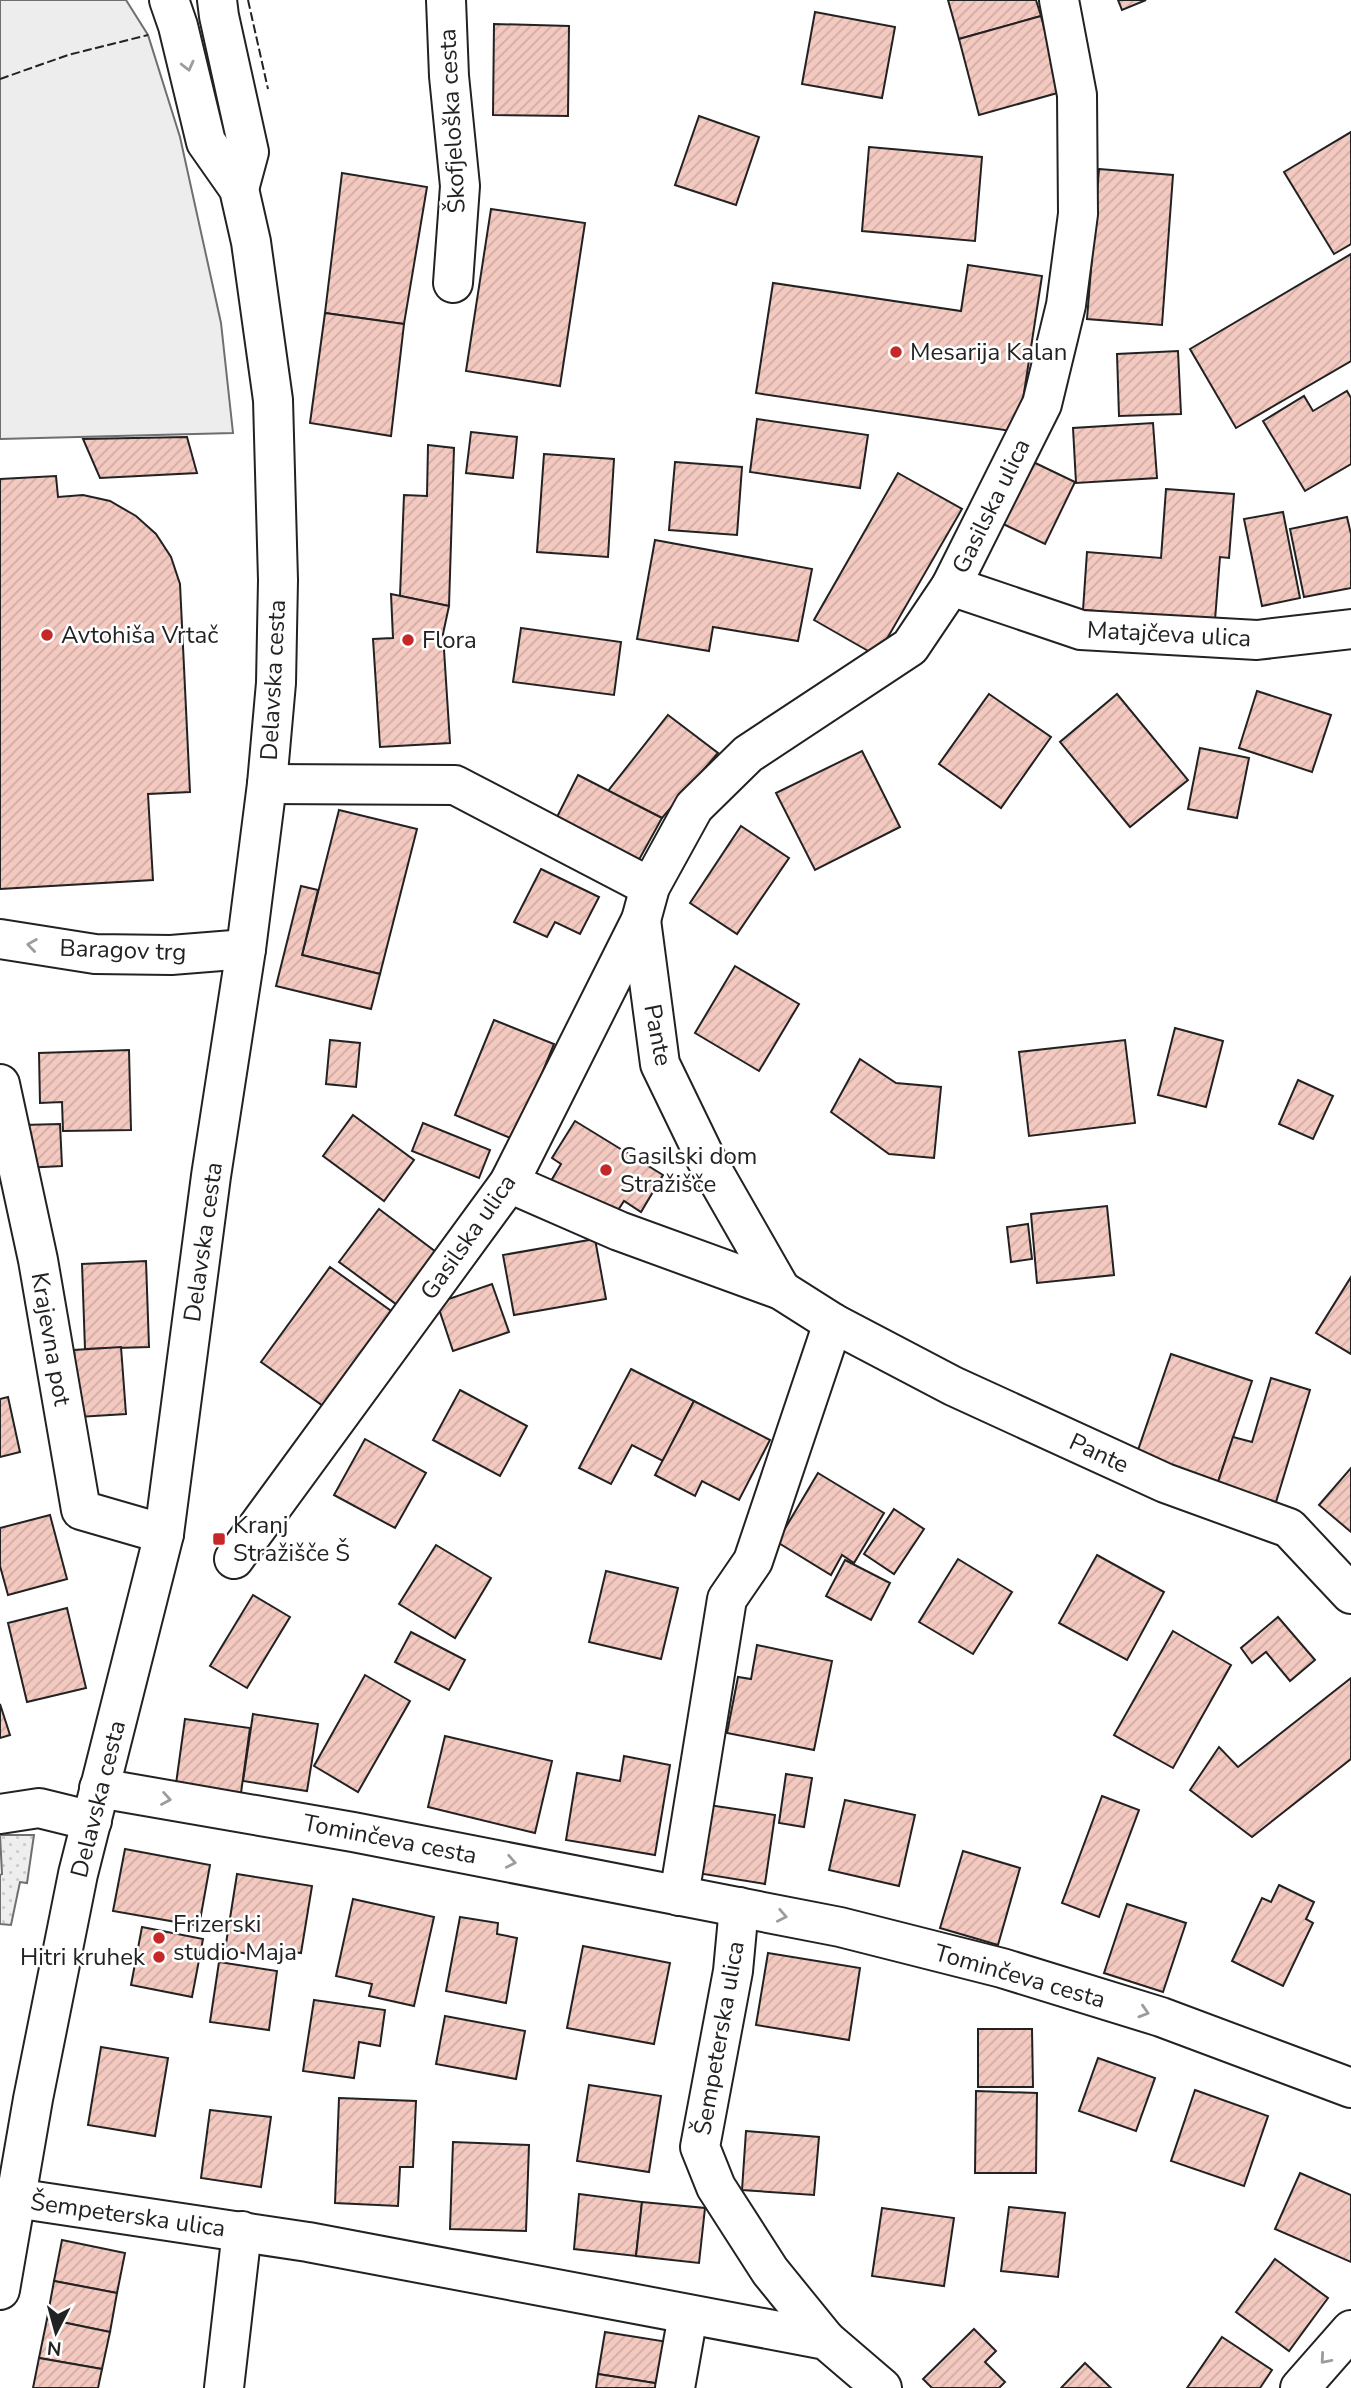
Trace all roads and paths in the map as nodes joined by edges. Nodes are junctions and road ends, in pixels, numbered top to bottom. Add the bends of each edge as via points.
1 (169, 0) edge
2 (217, 0) edge
3 (446, 0) edge
4 (1059, 0) edge
5 (239, 189) junction
6 (453, 283) dead end
7 (951, 586) junction
8 (1351, 629) edge
9 (267, 785) junction
10 (645, 903) junction
11 (0, 939) edge
12 (246, 949) junction
13 (0, 1084) edge
14 (509, 1183) junction
15 (781, 1290) junction
16 (833, 1323) junction
17 (164, 1534) junction
18 (234, 1559) dead end
19 (1351, 1594) edge
20 (96, 1805) junction
21 (0, 1814) edge
22 (679, 1896) junction
23 (739, 1907) junction
24 (1351, 2088) edge
25 (15, 2198) junction
26 (242, 2231) junction
27 (0, 2285) edge
28 (688, 2315) junction
29 (1351, 2330) edge
30 (826, 2340) junction
31 (224, 2388) edge
32 (675, 2388) edge
33 (882, 2388) edge
34 (1300, 2388) edge

1 -> 5 street, Delavska cesta via 206,142
2 - 5 street, Delavska cesta via 249,152
3 - 6 street, Škofjeloška cesta via 460,186
4 - 7 street, Gasilska ulica via 1077,95 1078,214 1066,305 1042,404
5 - 9 street, Delavska cesta via 273,400 276,463 276,683
7 - 8 street, Matajčeva ulica via 1081,630 1257,640
7 - 10 street, Gasilska ulica via 910,647 748,754 694,807
9 - 10 street via 455,785
9 - 12 street, Delavska cesta
10 - 14 street, Gasilska ulica
10 - 15 street, Pante via 660,1064 706,1159
12 -> 11 street, Baragov trg via 172,955 95,954
12 - 17 street, Delavska cesta
13 - 17 street, Krajevna pot via 38,1260 81,1510
14 - 15 street, Pante via 619,1231
14 - 18 street, Gasilska ulica
15 - 16 street, Pante
16 - 19 street, Pante via 953,1385 1165,1483 1289,1528
16 - 22 street via 753,1561 727,1599
17 - 20 street, Delavska cesta
20 - 21 street, Tominčeva cesta
20 -> 22 street, Tominčeva cesta via 366,1834
20 - 25 street, Delavska cesta
22 - 23 street, Tominčeva cesta
23 -> 24 street, Tominčeva cesta via 1002,1968 1161,2017
23 - 30 street, Šempeterska ulica via 733,1971 700,2147 716,2188 770,2271
25 - 26 street, Šempeterska ulica
25 - 27 street, Delavska cesta
26 - 28 street, Šempeterska ulica
26 - 31 street, Šempeterska ulica
28 - 30 street, Šempeterska ulica
28 - 32 street
29 -> 34 street
30 - 33 street, Šempeterska ulica

